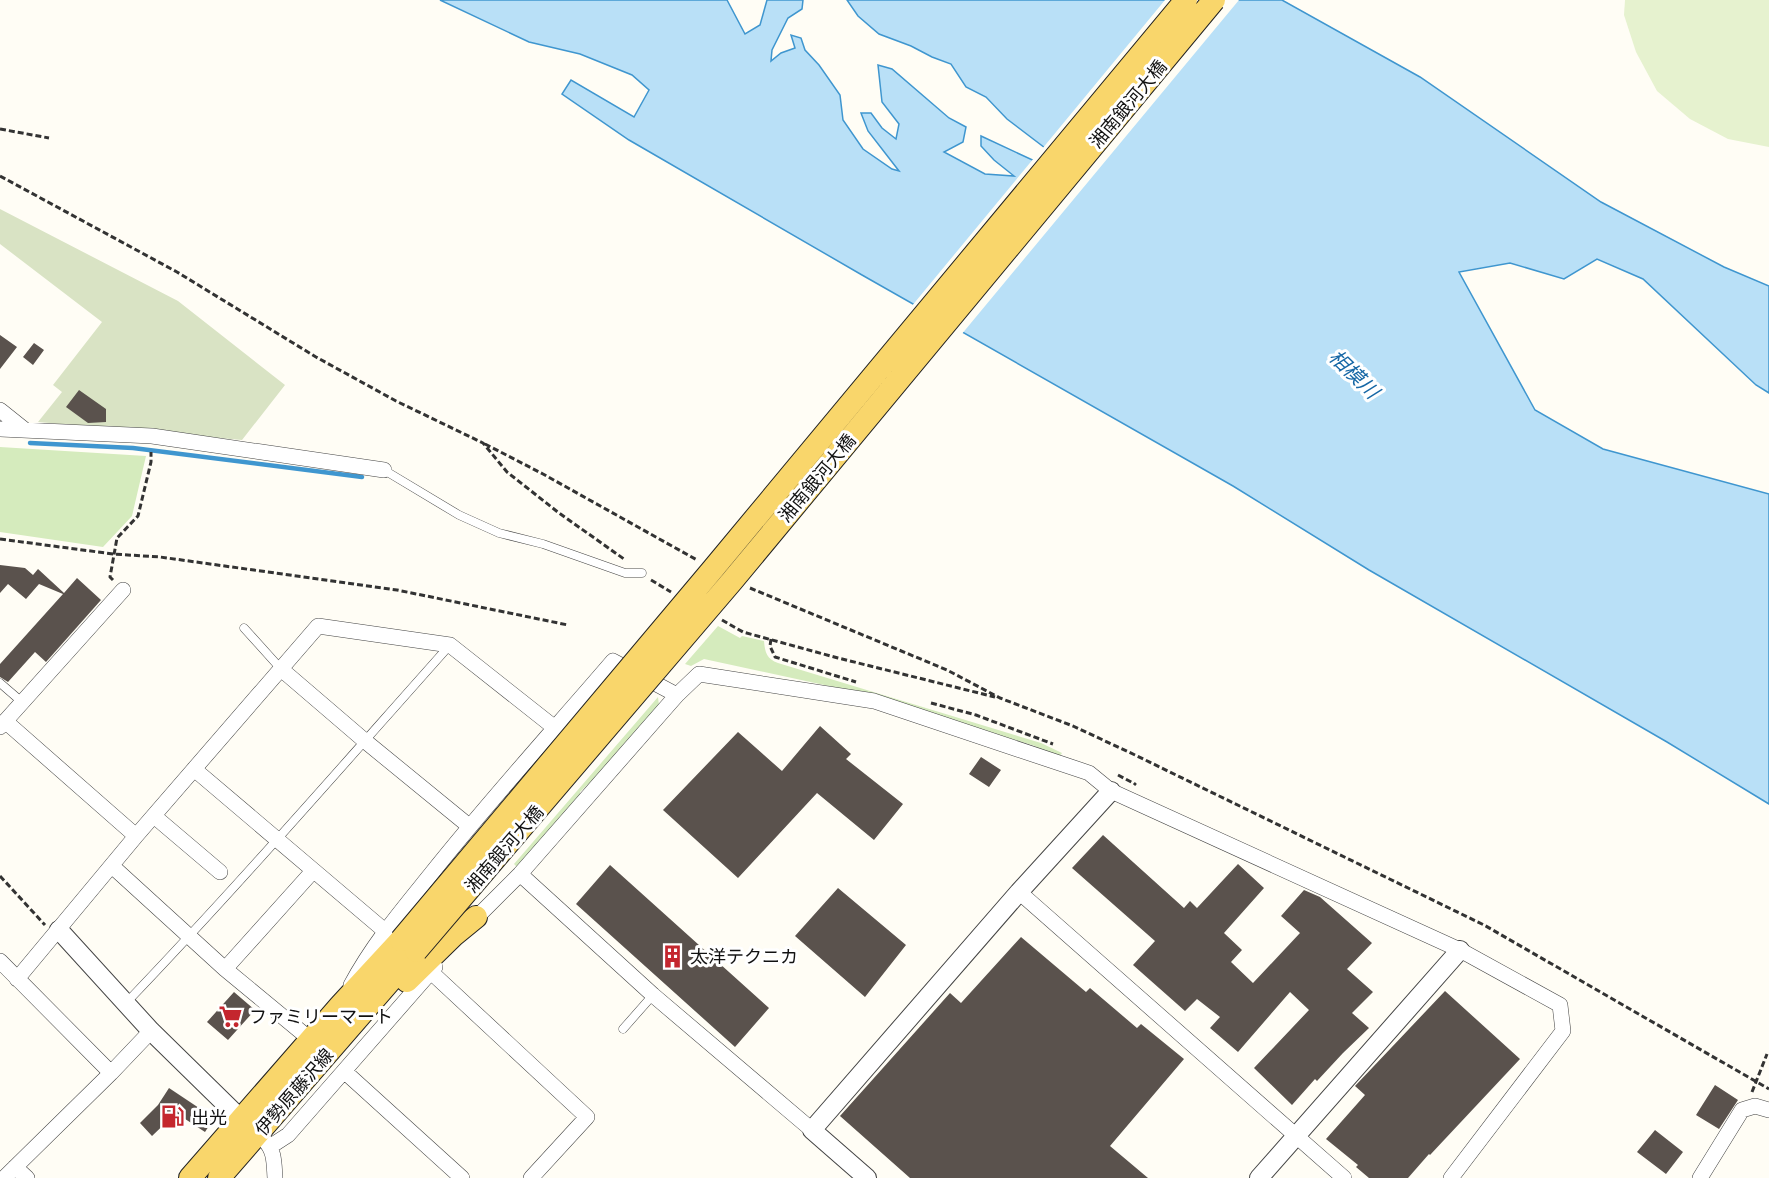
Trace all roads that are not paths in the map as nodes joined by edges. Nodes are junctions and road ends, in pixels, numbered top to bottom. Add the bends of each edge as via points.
1 (1186, 0) edge
2 (1214, 0) edge
3 (0, 410) edge
4 (0, 429) edge
5 (25, 430) junction
6 (384, 470) joint
7 (642, 573) road end
8 (123, 590) dead end
9 (244, 628) dead end
10 (450, 645) junction
11 (281, 669) junction
12 (0, 683) edge
13 (677, 694) junction
14 (22, 702) junction
15 (3, 724) edge
16 (555, 728) junction
17 (364, 741) junction
18 (195, 769) junction
19 (1111, 791) junction
20 (154, 816) junction
21 (469, 826) junction
22 (136, 836) junction
23 (277, 840) junction
24 (112, 866) junction
25 (313, 871) junction
26 (220, 872) dead end
27 (520, 874) junction
28 (1019, 892) junction
29 (476, 917) junction
30 (57, 933) junction
31 (190, 937) junction
32 (401, 941) junction
33 (1460, 950) junction
34 (0, 961) edge
35 (225, 969) junction
36 (430, 972) junction
37 (17, 979) junction
38 (653, 995) junction
39 (376, 999) junction
40 (126, 1004) junction
41 (623, 1029) dead end
42 (151, 1031) junction
43 (310, 1040) junction
44 (344, 1071) junction
45 (111, 1073) junction
46 (1769, 1110) edge
47 (812, 1130) junction
48 (256, 1133) junction
49 (1296, 1136) junction
50 (10, 1173) edge
51 (27, 1178) edge
52 (190, 1178) edge
53 (219, 1178) edge
54 (275, 1178) edge
55 (462, 1178) edge
56 (531, 1178) edge
57 (867, 1178) edge
58 (1259, 1178) edge
59 (1344, 1178) edge
60 (1451, 1178) edge
61 (1700, 1178) edge

1 - 32 main road, 湘南銀河大橋, bridge
2 - 32 main road, 湘南銀河大橋, bridge via 732,581
3 - 5 street
4 - 5 street
5 - 6 street via 152,436
6 - 7 lane via 459,515 500,533 626,573
8 - 14 street
9 - 11 lane
10 - 11 street via 318,626
10 - 16 street
10 - 17 lane
11 - 17 street
11 - 18 street
12 - 14 lane
13 - 16 street via 613,661
13 - 19 street via 699,675 874,701 1089,773
13 - 27 street
14 - 15 street
15 - 22 street
16 - 21 street
17 - 21 street
17 - 23 lane
18 - 20 street
18 - 23 street
19 - 28 street
19 - 33 street
20 - 22 street
20 - 26 street
21 - 32 street
22 - 24 street
23 - 25 street
23 - 31 lane
24 - 30 street
24 - 31 street
25 - 32 street
25 - 35 street
27 - 29 street
27 - 38 street
28 - 47 street
28 - 49 street
29 - 36 street
29 - 39 main road via 392,997
30 - 37 street
30 - 40 street
31 - 35 street
31 - 40 lane
32 - 39 main road, 伊勢原藤沢線
32 - 43 main road, 伊勢原藤沢線
33 - 49 street
33 - 60 street via 1560,1005 1563,1031
34 - 37 street
35 - 43 street
36 - 44 street
36 - 56 street via 587,1117
37 - 45 street
38 - 41 lane
38 - 47 street
39 - 48 main road, 伊勢原藤沢線
40 - 42 street
42 - 45 street
42 - 48 street
43 - 48 main road, 伊勢原藤沢線
44 - 48 street via 288,1135
44 - 55 street
45 - 50 street
46 - 61 street via 1755,1106 1742,1110
47 - 57 street
48 - 52 main road, 伊勢原藤沢線
48 - 53 main road, 伊勢原藤沢線
48 - 54 street via 273,1157
49 - 58 street
49 - 59 street
50 - 51 street

